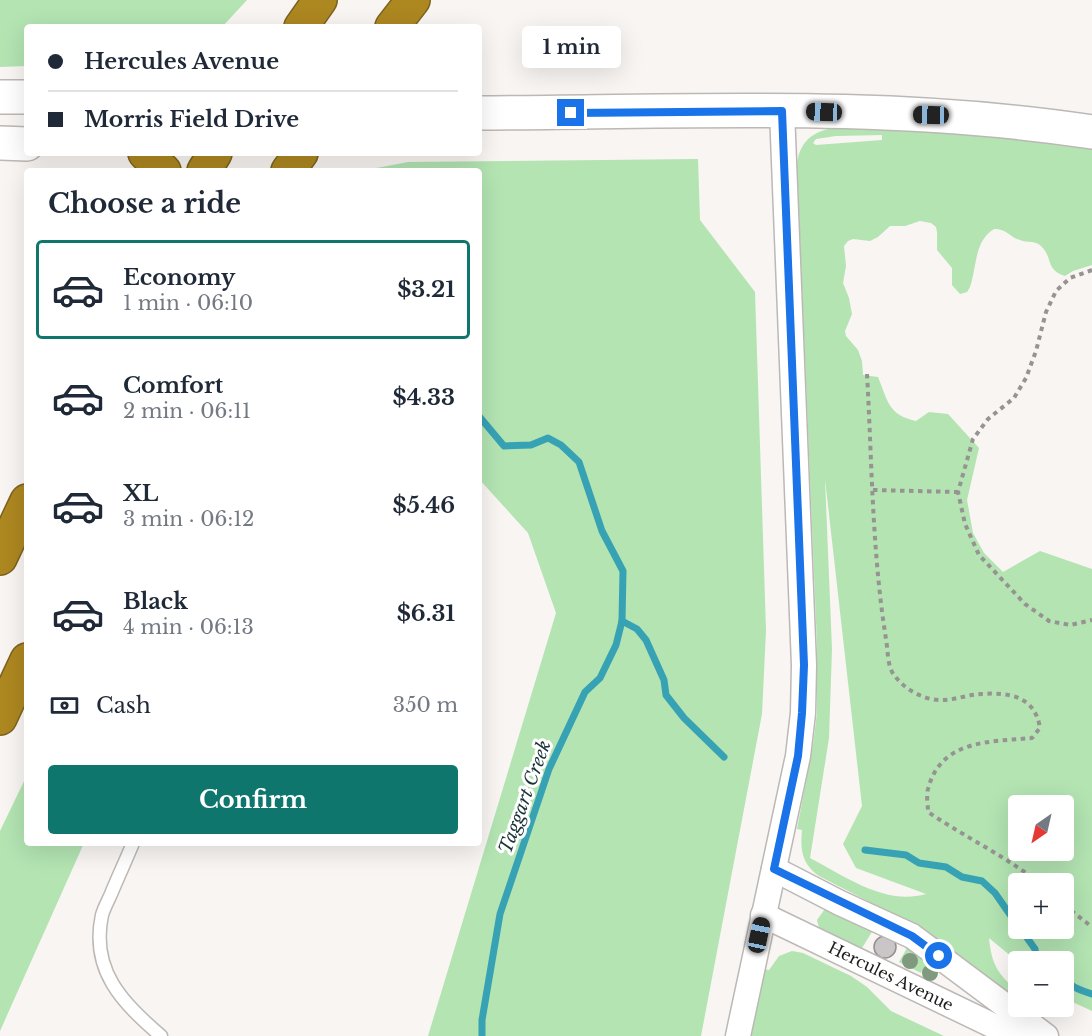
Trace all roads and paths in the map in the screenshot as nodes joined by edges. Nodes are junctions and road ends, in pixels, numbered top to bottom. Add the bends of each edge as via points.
1 (320, 0) edge
2 (303, 24) edge
3 (0, 97) edge
4 (24, 97) edge
5 (782, 111) junction
6 (482, 114) edge
7 (1092, 132) edge
8 (0, 143) edge
9 (24, 144) edge
10 (148, 156) edge
11 (161, 168) edge
12 (1092, 270) edge
13 (867, 374) dead end
14 (873, 490) junction
15 (958, 492) junction
16 (24, 507) edge
17 (0, 558) edge
18 (1092, 620) edge
19 (24, 666) edge
20 (0, 718) edge
21 (132, 846) edge
22 (774, 869) junction
23 (1027, 873) edge
24 (1074, 913) edge
25 (763, 915) junction
26 (1092, 927) edge
27 (952, 966) junction
28 (946, 1003) junction
29 (161, 1036) edge
30 (738, 1036) edge
31 (1019, 1036) edge
32 (1046, 1036) edge

1 - 2 highway
3 - 4 street
5 - 6 street
5 - 7 street via 931,115
5 - 22 street via 804,665 798,756
8 - 9 street
10 - 11 highway
12 - 15 path via 1070,278 1056,291 1026,378 1014,398 988,419 973,439
13 - 14 path
14 - 15 path
14 - 23 path via 891,672 906,689 933,700 1009,695 1027,701 1038,715 1040,728 1032,738 983,741 959,749 938,765 927,791 928,812
15 - 18 path via 965,524 979,555 1025,604 1049,621 1070,625
16 - 17 highway
19 - 20 highway
21 - 29 lane via 102,914 104,965 121,998
22 - 25 street
22 - 27 street, Hercules Avenue via 912,936
24 - 26 path
25 - 28 street, Hercules Avenue
25 - 30 street
27 - 28 street
27 - 32 street, Hercules Avenue
28 - 31 street, Hercules Avenue

